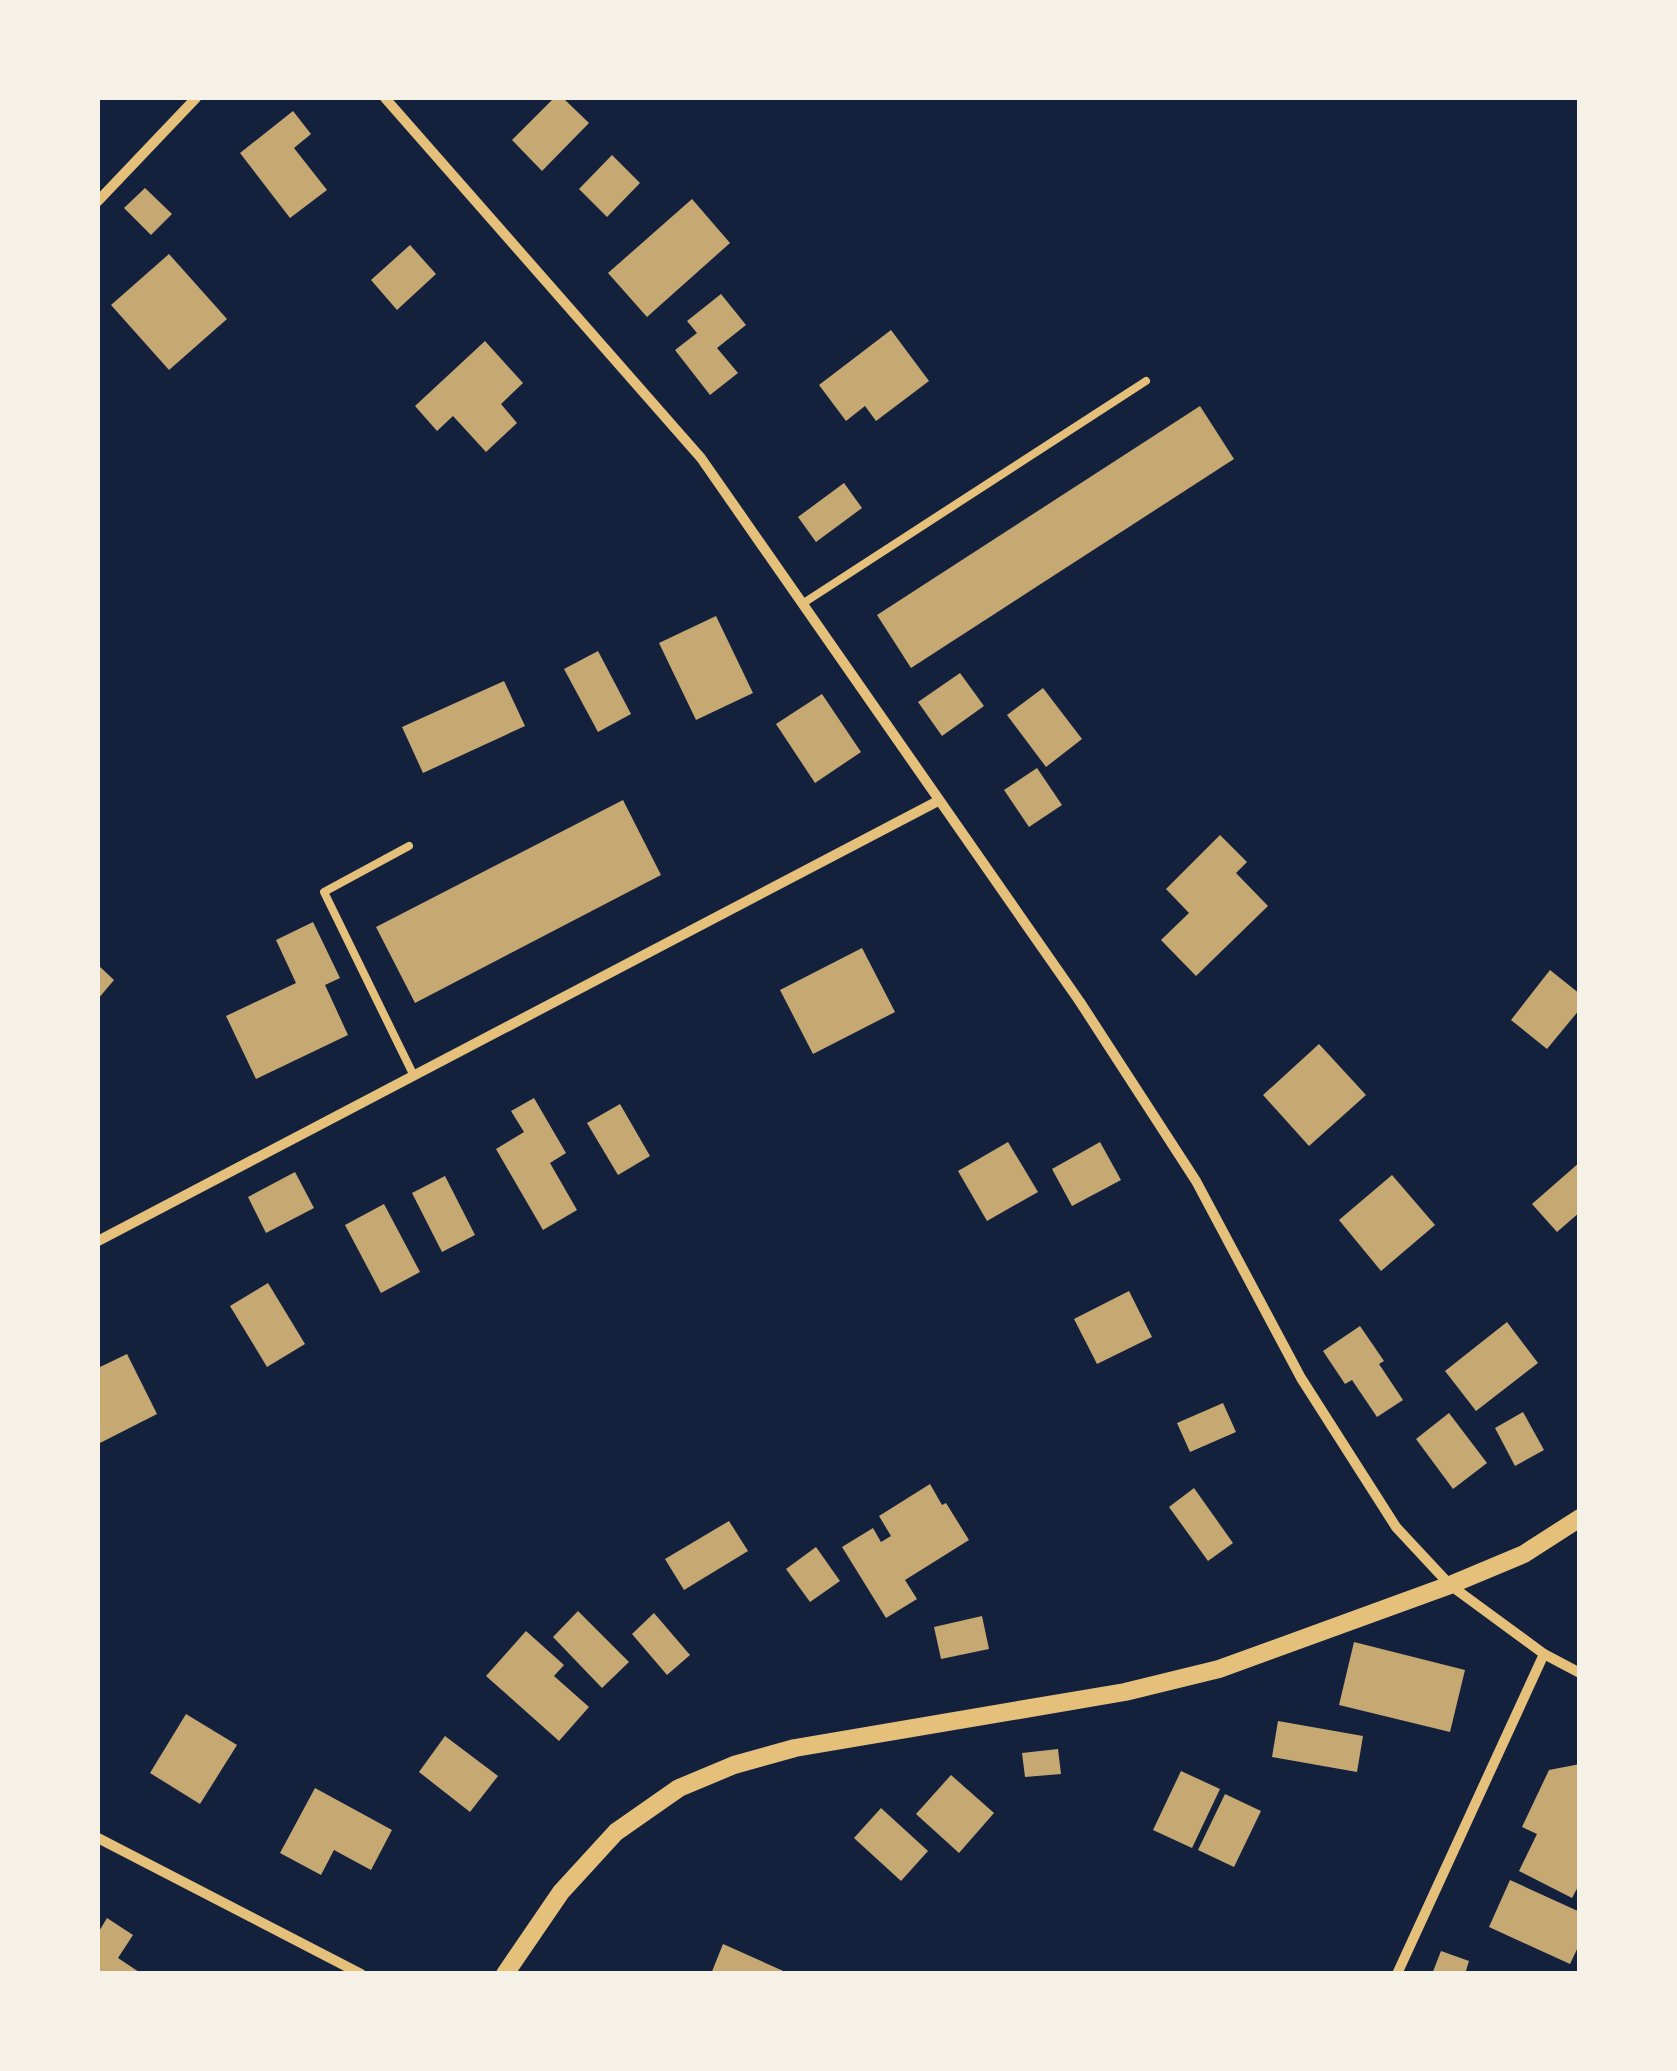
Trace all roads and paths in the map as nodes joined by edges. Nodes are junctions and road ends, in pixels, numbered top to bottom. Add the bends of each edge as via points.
1 (196, 98) edge
2 (385, 98) edge
3 (98, 200) edge
4 (1146, 381) dead end
5 (802, 604) junction
6 (938, 801) junction
7 (410, 846) dead end
8 (413, 1074) junction
9 (98, 1241) edge
10 (1580, 1518) edge
11 (1450, 1585) junction
12 (1544, 1654) junction
13 (1580, 1673) edge
14 (98, 1838) edge
15 (361, 1974) edge
16 (505, 1974) edge
17 (1397, 1974) edge

1 - 3 street
2 - 5 street via 701,458
4 - 5 lane
5 - 6 street
6 - 8 street
6 - 11 street via 1196,1181 1302,1378 1396,1527
7 - 8 lane via 324,892
8 - 9 street
10 - 11 street via 1524,1554
11 - 12 street
11 - 16 street via 1220,1669 734,1765 679,1788 616,1832 561,1892
12 - 13 street
12 - 17 street
14 - 15 street

